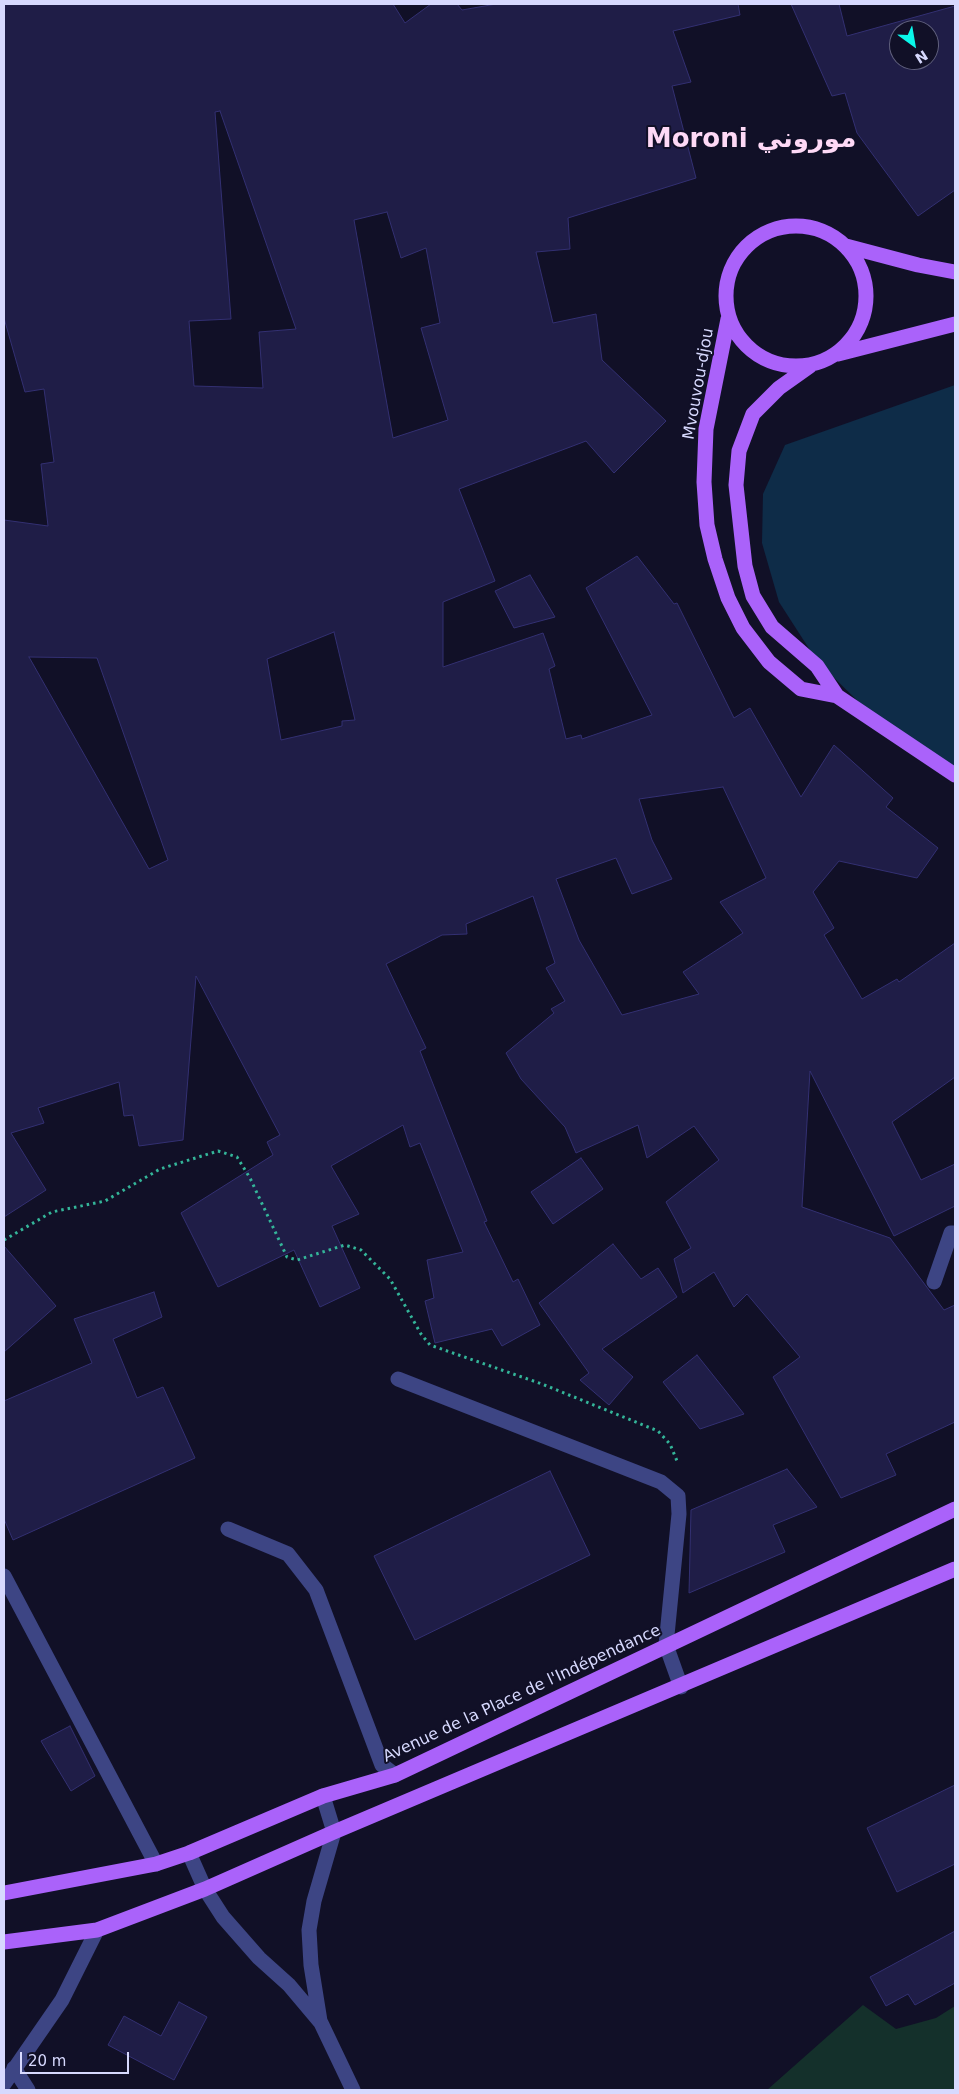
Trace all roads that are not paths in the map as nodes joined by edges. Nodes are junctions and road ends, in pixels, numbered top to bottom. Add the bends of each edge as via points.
1 (846, 246) junction
2 (955, 272) edge
3 (728, 319) junction
4 (955, 324) edge
5 (836, 354) junction
6 (811, 365) junction
7 (837, 696) junction
8 (955, 775) edge
9 (955, 1233) edge
10 (934, 1282) dead end
11 (398, 1379) dead end
12 (955, 1510) edge
13 (228, 1529) dead end
14 (955, 1569) edge
15 (4, 1576) edge
16 (666, 1645) junction
17 (681, 1687) junction
18 (395, 1775) junction
19 (323, 1796) junction
20 (334, 1832) junction
21 (189, 1853) junction
22 (156, 1864) junction
23 (205, 1889) junction
24 (4, 1893) edge
25 (97, 1930) junction
26 (4, 1942) edge
27 (320, 2023) junction
28 (14, 2068) junction
29 (4, 2084) edge
30 (28, 2090) edge
31 (353, 2090) edge

1 - 2 main road
1 - 3 main road via 827,232 804,226 780,227 758,236 741,252 729,273 724,296
1 - 5 main road via 858,262 865,282 866,302 862,322 851,340
3 - 6 main road via 737,337 752,352 770,362 790,367
3 - 7 main road, Mvouvou-djou via 706,438 704,482 707,524 715,559 728,598 743,628 769,662 801,689
4 - 5 main road
5 - 6 main road
6 - 7 main road, Mvouvou-djou via 779,388 753,414 739,451 738,502 745,566 753,596 772,628 817,666
7 - 8 main road, Mvouvou-djou
9 - 10 street via 951,1233
11 - 16 street via 661,1482 678,1496
12 - 16 main road, Avenue de la Place de l'Indépendance
13 - 18 street via 288,1554 316,1590 382,1764
14 - 17 main road
15 - 22 street
16 - 17 street
16 - 18 main road, Avenue de la Place de l'Indépendance
17 - 20 main road
18 - 19 main road, Avenue de la Place de l'Indépendance
19 - 20 street
19 - 21 main road, Avenue de la Place de l'Indépendance
20 - 23 main road
20 - 27 street via 309,1930
21 - 22 main road, Avenue de la Place de l'Indépendance
21 - 23 street
22 - 24 main road, Avenue de la Place de l'Indépendance
23 - 25 main road
23 - 27 street via 223,1917
25 - 26 main road
25 - 28 street via 62,2000
27 - 31 street
28 - 29 street
28 - 30 street

